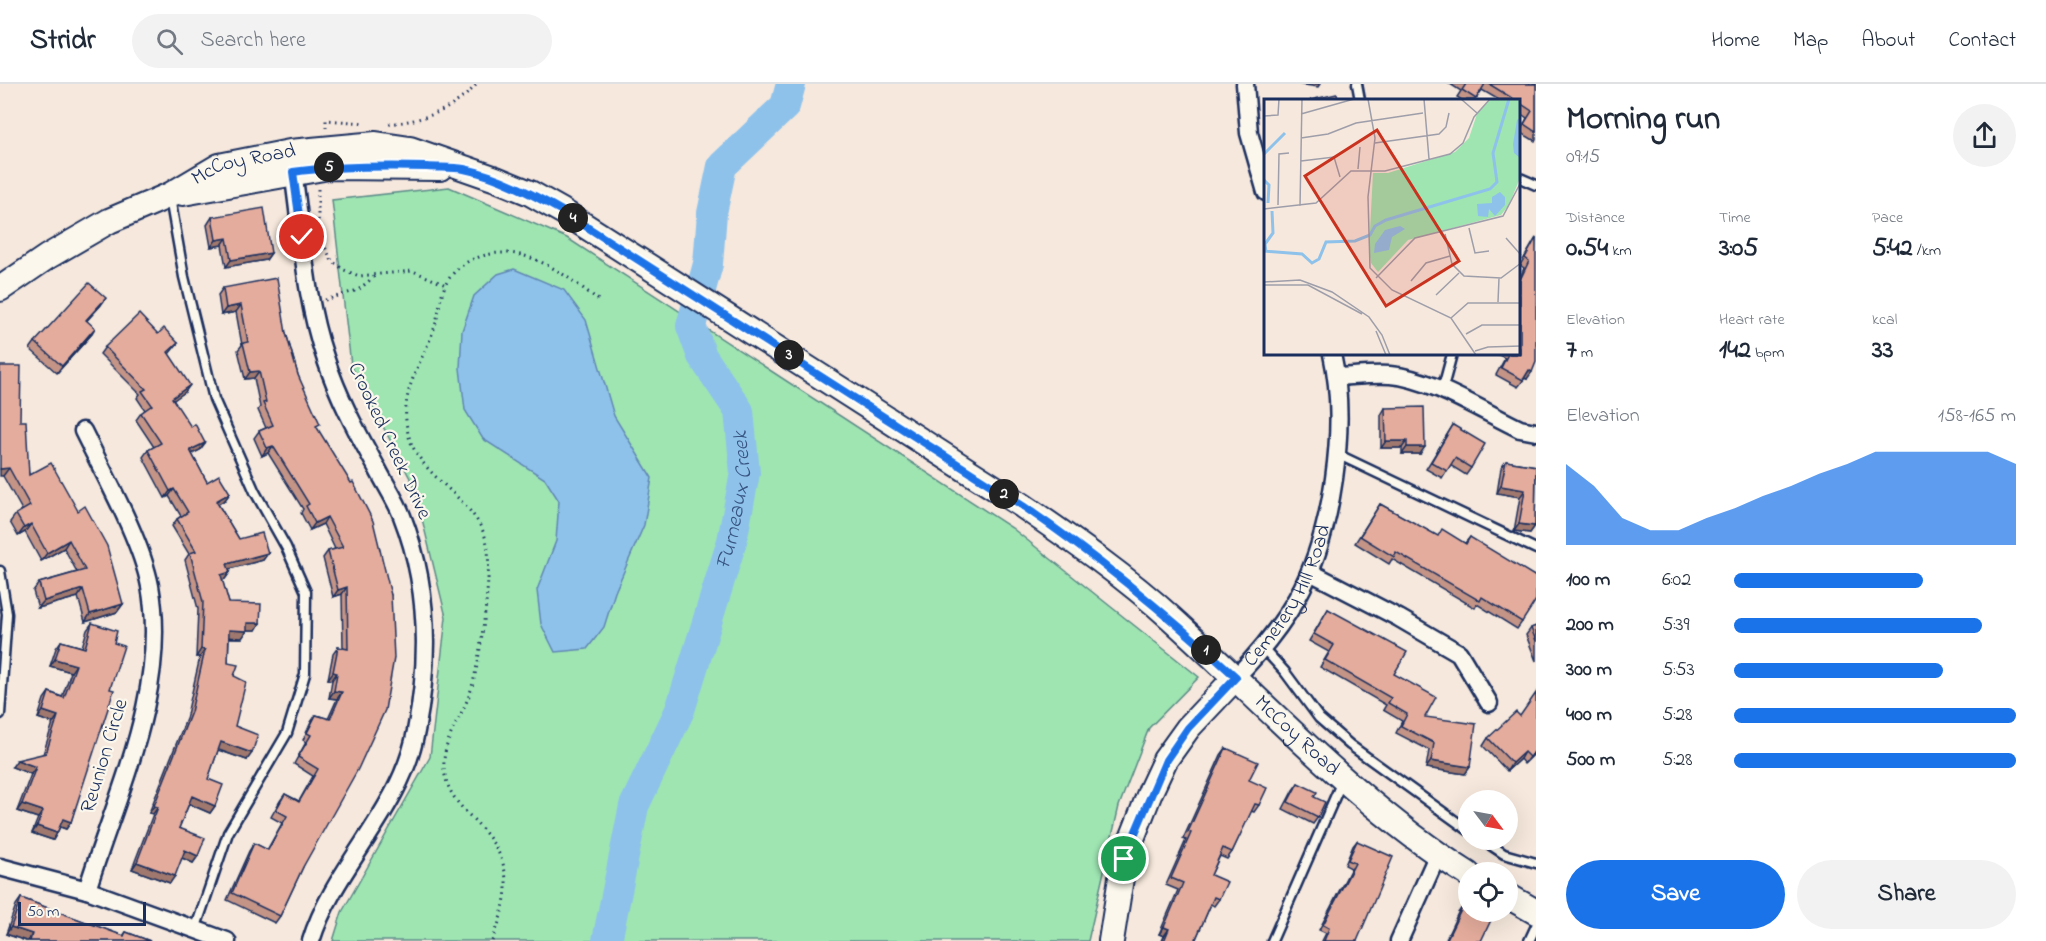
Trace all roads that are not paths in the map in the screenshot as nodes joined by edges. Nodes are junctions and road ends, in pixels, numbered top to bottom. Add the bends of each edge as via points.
1 (1245, 84) edge
2 (1357, 84) edge
3 (1360, 99) edge
4 (291, 162) junction
5 (1521, 178) edge
6 (1264, 185) edge
7 (1536, 185) edge
8 (170, 195) junction
9 (0, 289) edge
10 (1333, 356) edge
11 (1451, 356) edge
12 (1338, 377) junction
13 (1442, 392) junction
14 (83, 431) dead end
15 (1536, 432) edge
16 (1337, 454) junction
17 (1536, 549) edge
18 (0, 571) edge
19 (1310, 572) junction
20 (1263, 648) junction
21 (1236, 677) junction
22 (1489, 703) dead end
23 (0, 714) edge
24 (1343, 778) junction
25 (1458, 823) edge
26 (1498, 850) edge
27 (1438, 854) junction
28 (1536, 863) edge
29 (0, 867) edge
30 (1458, 867) edge
31 (87, 890) junction
32 (1518, 902) edge
33 (1536, 912) edge
34 (1536, 926) edge
35 (195, 930) junction
36 (228, 941) edge
37 (311, 941) edge
38 (1111, 941) edge
39 (1272, 941) edge
40 (1399, 941) edge
41 (1529, 941) edge

1 - 6 street via 1249,133
2 - 3 lane
4 - 8 street, McCoy Road
4 - 21 street, McCoy Road via 328,167 463,169 530,193 619,246 1092,553
4 - 37 street, Crooked Creek Drive via 312,303 324,355 343,406 402,514 414,550 427,626 416,733 402,773 384,813 330,898
5 - 7 lane
8 - 9 street, McCoy Road via 109,221
8 - 35 lane via 184,278 214,399 255,492 286,546 306,592 305,674 287,733 228,833
10 - 12 street, Cemetery Hill Road
11 - 13 lane
12 - 13 street via 1389,375
12 - 16 street, Cemetery Hill Road
13 - 15 street via 1520,429
14 - 31 street, Reunion Circle via 142,560 150,586 153,650 144,719
16 - 17 lane
16 - 19 street, Cemetery Hill Road via 1330,500
18 - 23 lane via 8,614
19 - 20 street, Cemetery Hill Road
19 - 22 street via 1459,653
20 - 21 street, Cemetery Hill Road
20 - 25 lane via 1319,718
21 - 24 street, McCoy Road
21 - 38 street, Cemetery Hill Road via 1188,728 1151,790 1124,859
24 - 27 street, McCoy Road
24 - 39 lane
26 - 28 lane
27 - 30 street, McCoy Road
27 - 40 street
29 - 31 street
31 - 35 street
32 - 33 street
34 - 41 lane
35 - 36 street

